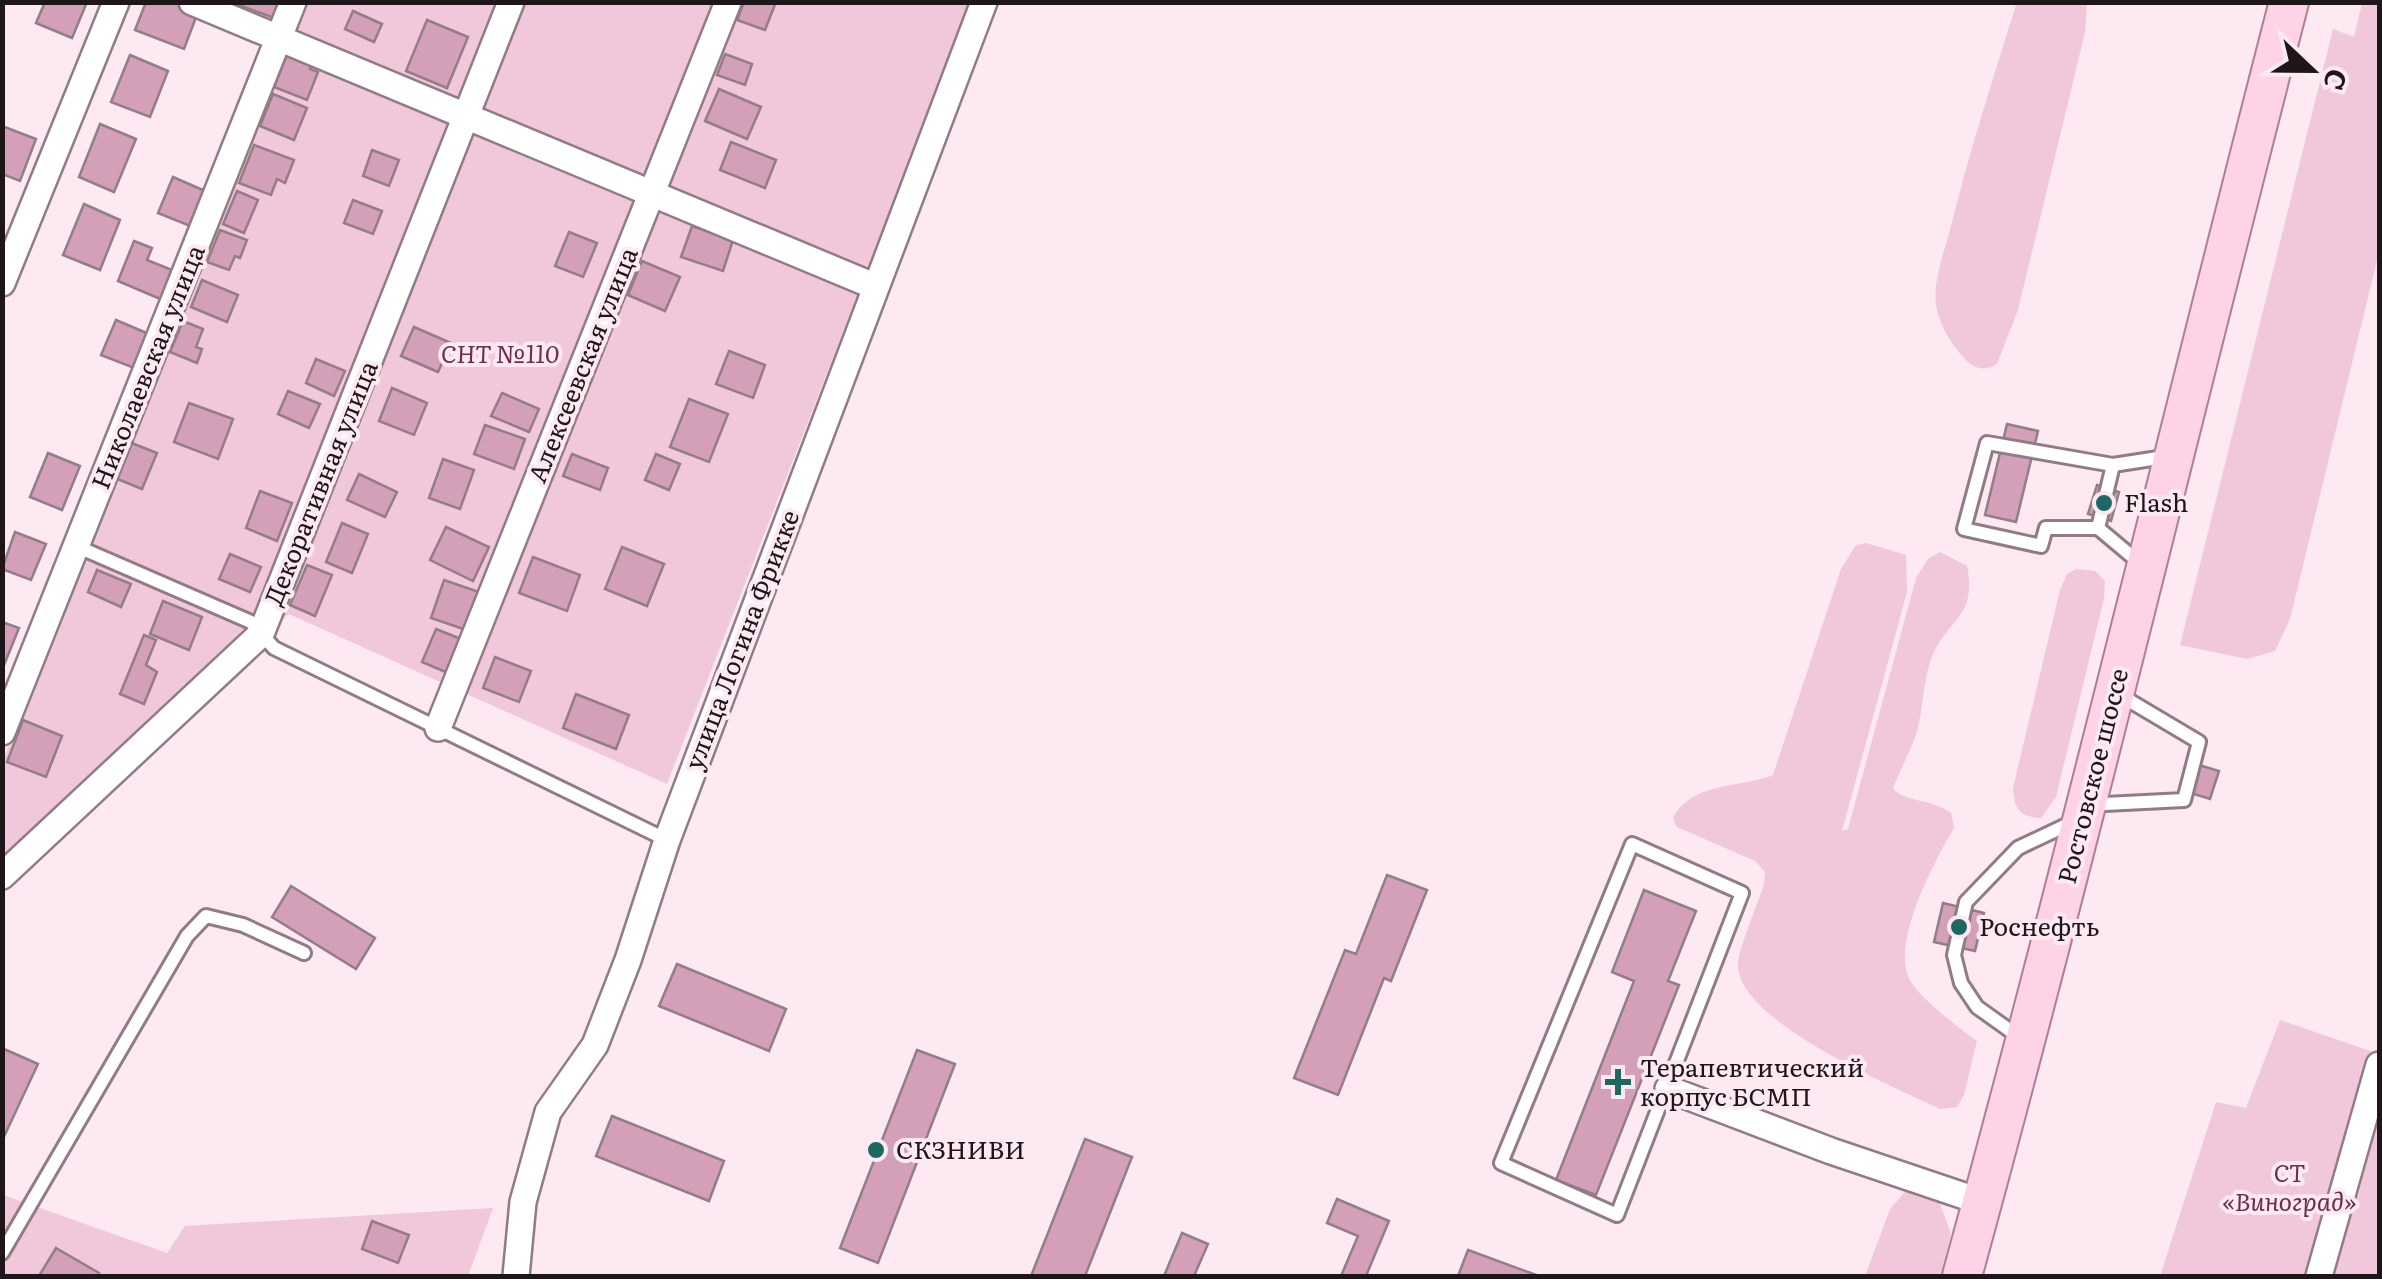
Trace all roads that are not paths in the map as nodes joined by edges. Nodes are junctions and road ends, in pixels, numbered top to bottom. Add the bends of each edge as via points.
1 (116, 2) edge
2 (192, 2) edge
3 (293, 2) edge
4 (511, 2) edge
5 (728, 2) edge
6 (984, 2) edge
7 (2293, 2) edge
8 (278, 38) junction
9 (466, 116) junction
10 (652, 193) junction
11 (2227, 278) junction
12 (2, 283) edge
13 (874, 286) junction
14 (2173, 456) junction
15 (2113, 465) junction
16 (2098, 528) junction
17 (76, 546) junction
18 (2144, 566) junction
19 (261, 634) junction
20 (2130, 701) junction
21 (438, 728) junction
22 (2, 732) edge
23 (2095, 810) junction
24 (666, 840) junction
25 (2, 876) edge
26 (304, 953) dead end
27 (2026, 1043) junction
28 (2379, 1065) edge
29 (1668, 1089) junction
30 (1982, 1202) junction
31 (2, 1253) edge
32 (516, 1276) edge
33 (1962, 1276) edge
34 (1982, 1276) edge
35 (2319, 1276) edge

1 - 12 street
2 - 8 street
3 - 8 street, Николаевская улица
4 - 9 street, Декоративная улица
5 - 10 street, Алексеевская улица
6 - 13 street, улица Логина Фрикке
7 - 11 main road
8 - 9 street
8 - 17 street, Николаевская улица
9 - 10 street
9 - 19 street, Декоративная улица
10 - 13 street
10 - 21 street, Алексеевская улица
11 - 14 main road, Ростовское шоссе
11 - 20 main road, Ростовское шоссе
13 - 24 street, улица Логина Фрикке
14 - 15 lane
14 - 18 main road, Ростовское шоссе
15 - 16 lane
15 - 16 lane via 1987,442 1964,529 2041,546 2046,528
16 - 18 lane
17 - 19 lane via 251,622
17 - 22 street, Николаевская улица
18 - 23 main road, Ростовское шоссе
19 - 21 lane via 274,648
19 - 25 street, Декоративная улица
20 - 23 main road, Ростовское шоссе
20 - 23 lane via 2199,742 2184,800
21 - 24 lane
23 - 27 main road, Ростовское шоссе
23 - 27 lane via 2018,848 1966,902 1954,955 1961,983 1977,1006
23 - 34 main road, Ростовское шоссе
24 - 32 street, улица Логина Фрикке via 596,1045 548,1112 523,1202
26 - 31 lane via 206,916 188,936
27 - 30 main road, Ростовское шоссе
28 - 35 street
29 - 29 lane via 1742,893 1632,844 1502,1162 1617,1215
29 - 30 street
30 - 33 main road, Ростовское шоссе

